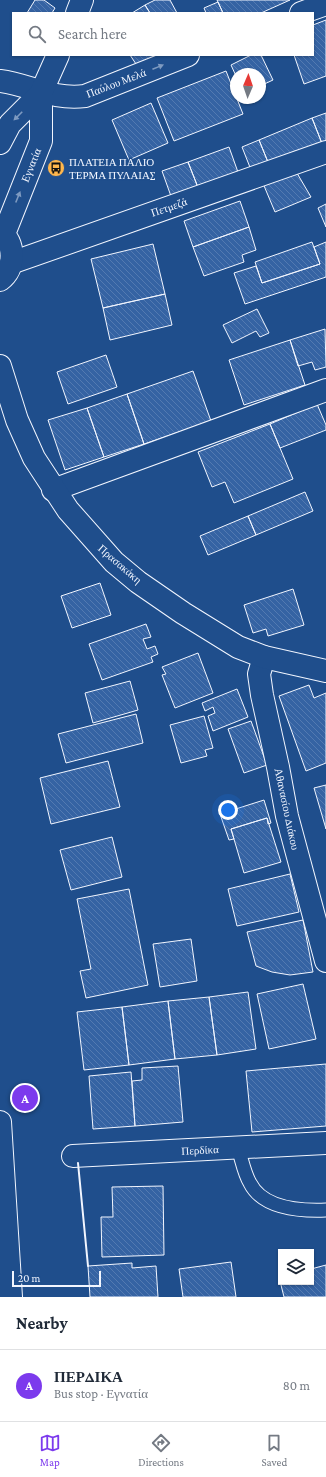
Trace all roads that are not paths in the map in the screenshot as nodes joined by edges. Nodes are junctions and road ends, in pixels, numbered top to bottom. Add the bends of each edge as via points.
1 (82, 0) edge
2 (326, 4) edge
3 (77, 12) edge
4 (305, 12) edge
5 (58, 56) edge
6 (185, 56) edge
7 (0, 82) edge
8 (41, 93) junction
9 (0, 143) edge
10 (326, 152) edge
11 (2, 232) edge
12 (6, 271) edge
13 (0, 366) edge
14 (326, 390) edge
15 (53, 490) junction
16 (264, 657) junction
17 (326, 671) edge
18 (326, 961) edge
19 (0, 1122) edge
20 (326, 1143) edge
21 (238, 1148) junction
22 (73, 1156) dead end
23 (326, 1210) edge
24 (11, 1297) edge

1 - 3 street
2 - 4 street
5 - 8 street, Εγνατία
8 -> 6 street, Παύλου Μελά via 71,98 85,96
7 - 8 street, Παύλου Μελά
8 -> 9 street, Εγνατία via 10,124
11 -> 8 street, Εγνατία via 41,140
10 - 12 street, Πετμεζά
11 - 12 street via 12,253
13 - 15 street, Πρασακάκη via 25,440
14 - 15 street
15 - 16 street, Πρασακάκη via 80,525 124,571 225,640
16 - 17 street, Πρασακάκη
16 - 18 street, Αθανασίου Διάκου via 259,674 262,695 287,816
19 - 24 street
20 - 21 street, Περδίκα
21 - 22 street, Περδίκα
21 - 23 lane via 250,1185 259,1194 282,1206

